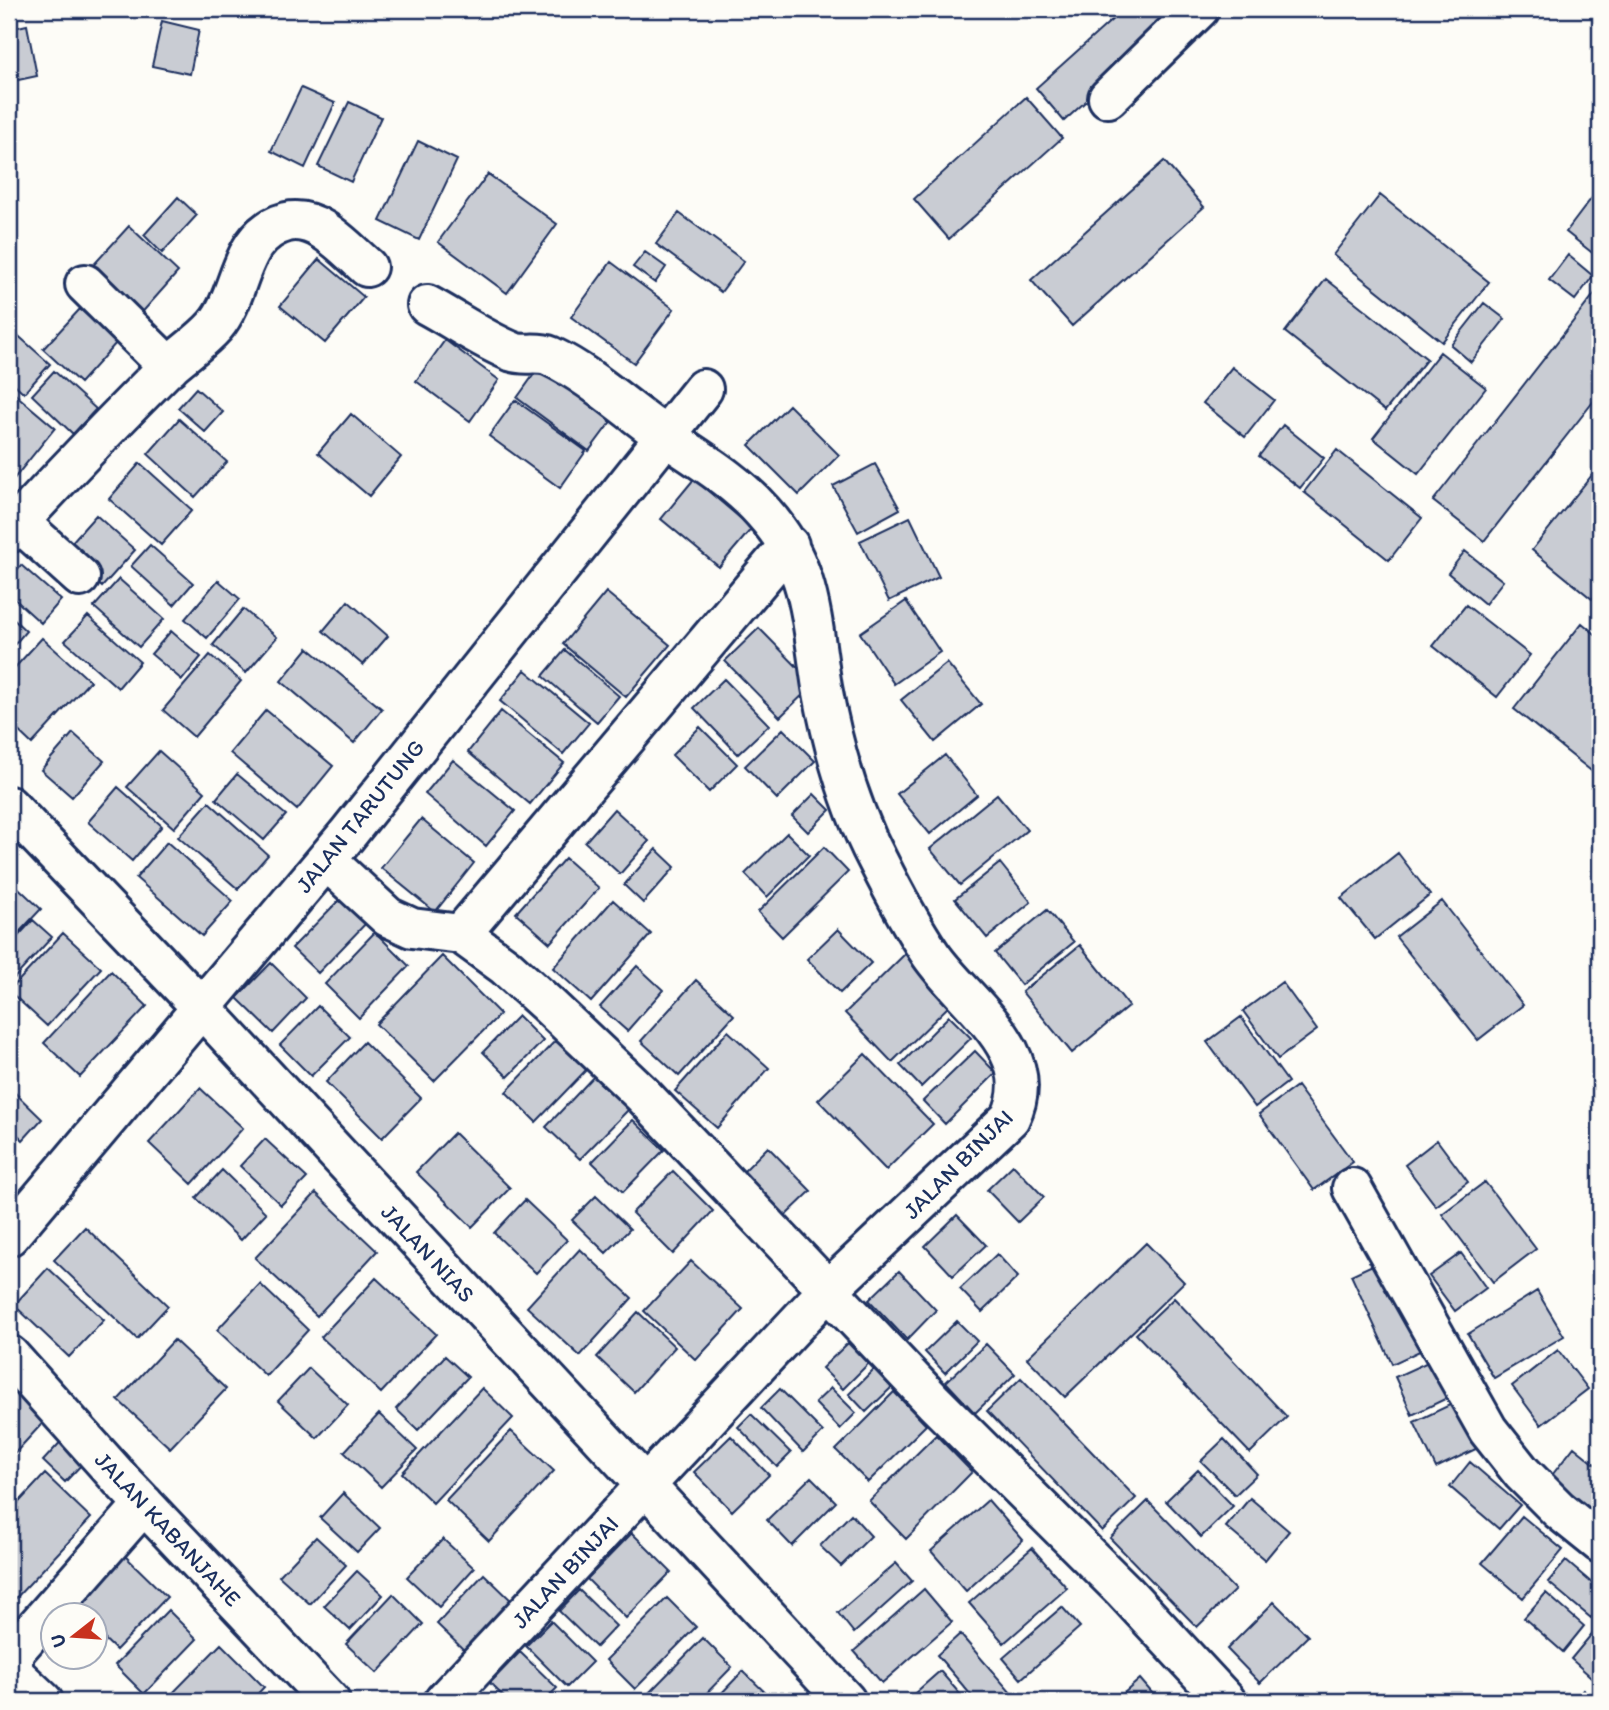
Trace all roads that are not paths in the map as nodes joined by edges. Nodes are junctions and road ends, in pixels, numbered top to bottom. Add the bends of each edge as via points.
1 (1199, 9) edge
2 (1108, 98) dead end
3 (367, 267) dead end
4 (85, 284) dead end
5 (427, 305) dead end
6 (169, 367) junction
7 (702, 389) dead end
8 (665, 436) junction
9 (14, 528) edge
10 (789, 545) junction
11 (80, 577) dead end
12 (9, 806) edge
13 (326, 860) junction
14 (461, 934) junction
15 (201, 1007) junction
16 (1352, 1188) dead end
17 (9, 1236) edge
18 (828, 1290) junction
19 (9, 1355) edge
20 (645, 1485) junction
21 (144, 1504) junction
22 (1600, 1543) edge
23 (43, 1701) edge
24 (330, 1701) edge
25 (444, 1701) edge
26 (846, 1701) edge
27 (1226, 1701) edge

1 - 2 street
3 - 6 street via 319,227 302,221 277,226 259,236 246,253 233,298 215,326
4 - 6 street
5 - 8 street, JALAN BINJAI via 513,352 545,354 557,360
6 - 9 street
7 - 8 street, JALAN TARUTUNG
8 - 10 street, JALAN BINJAI via 732,481
8 - 13 street, JALAN TARUTUNG
9 - 11 street
10 - 14 street
10 - 18 street, JALAN BINJAI via 812,608 834,742 856,820 932,956 1001,1035 1019,1082 1019,1101 1010,1118
12 - 15 street, JALAN NIAS
13 - 14 street via 388,917 412,928
13 - 15 street, JALAN TARUTUNG
14 - 18 street via 505,966 642,1094
15 - 17 street, JALAN TARUTUNG
15 - 20 street, JALAN NIAS
16 - 22 street via 1488,1430 1531,1482
18 - 20 street, JALAN BINJAI
18 - 27 street
19 - 21 street, JALAN KABANJAHE
20 - 25 street, JALAN BINJAI
20 - 26 street, JALAN NIAS
21 - 23 street via 13,1653 13,1673
21 - 24 street, JALAN KABANJAHE

